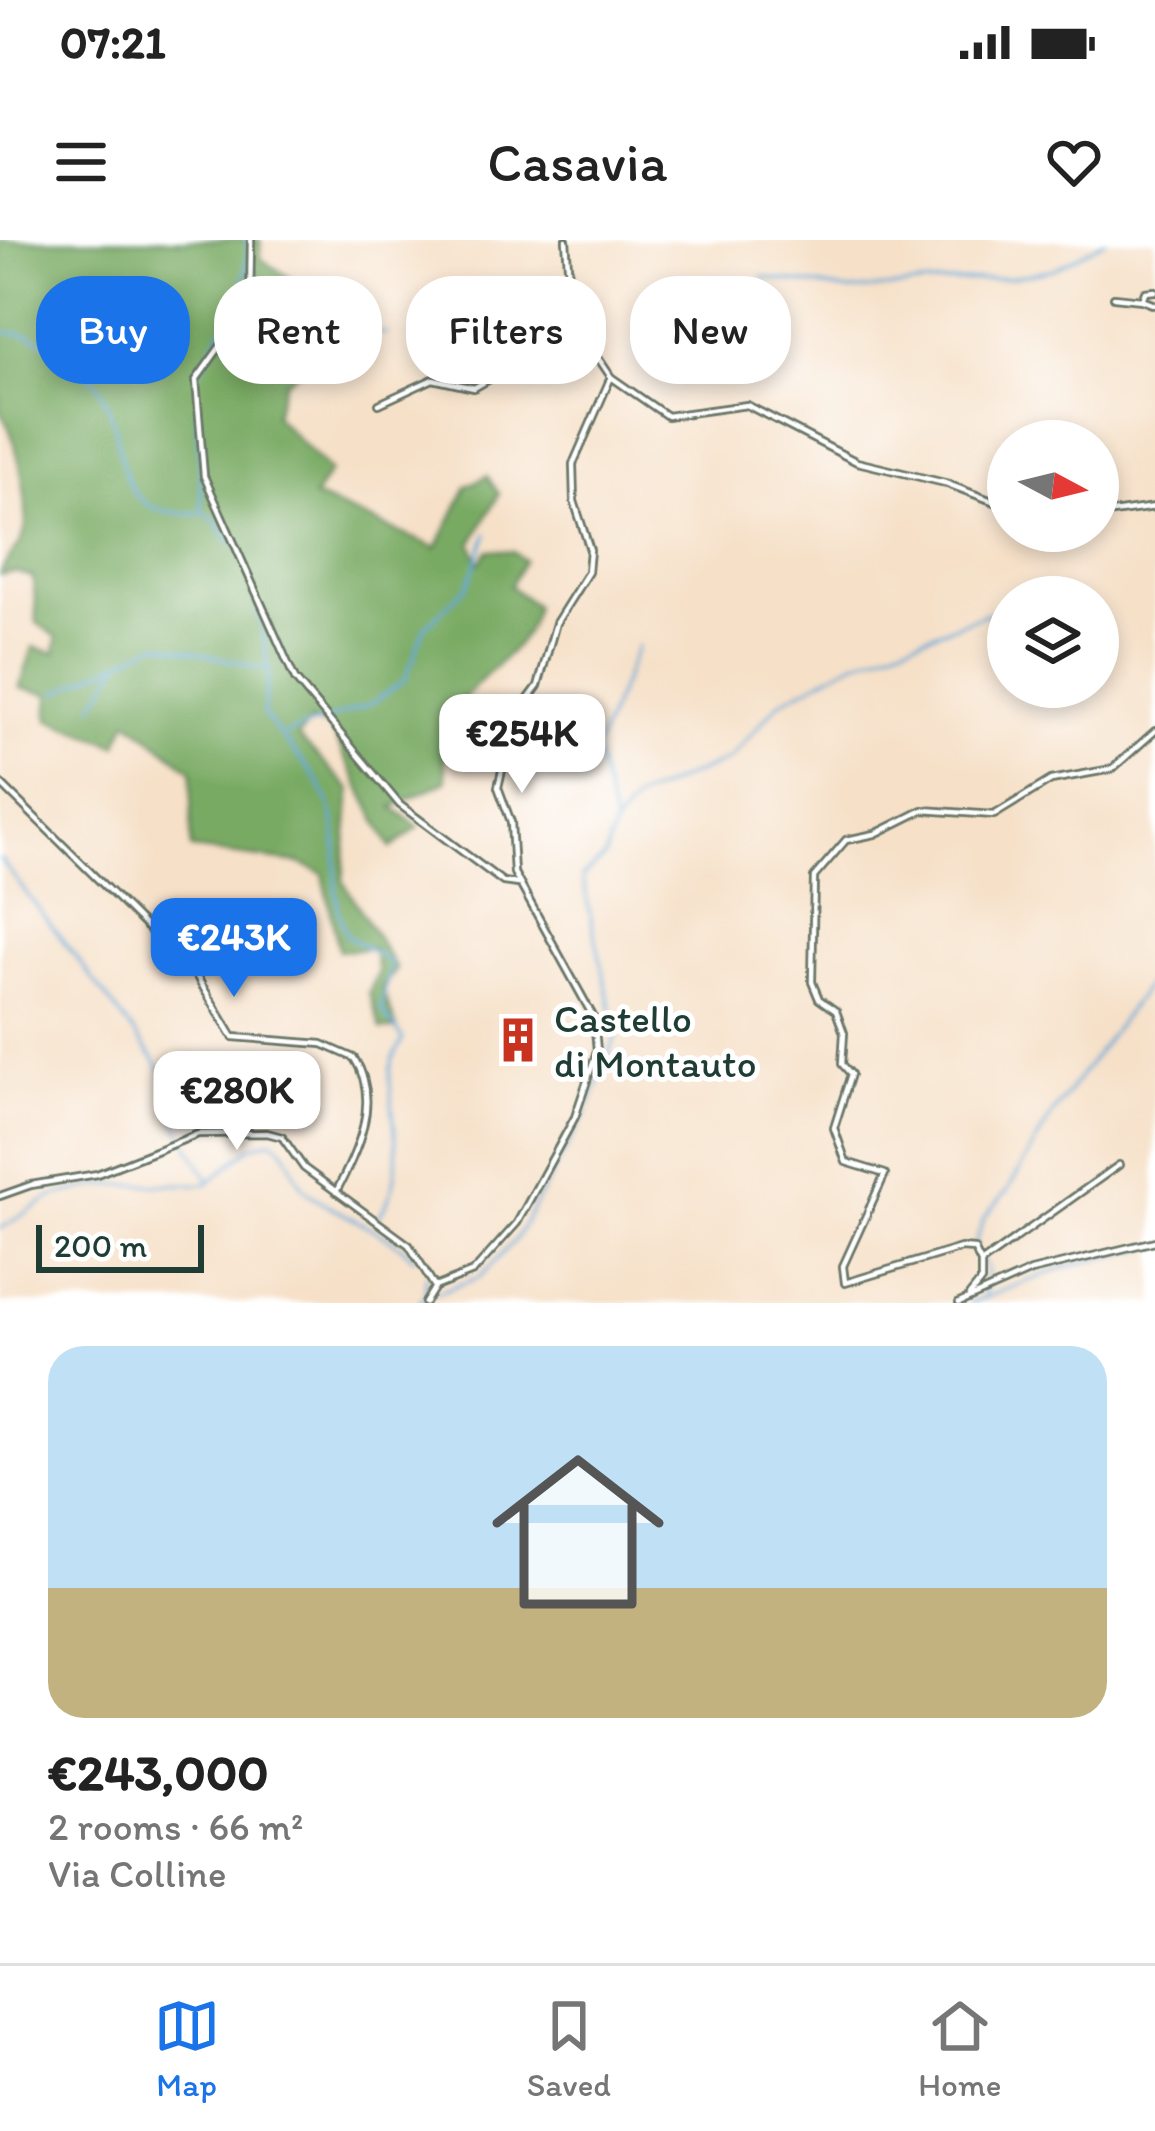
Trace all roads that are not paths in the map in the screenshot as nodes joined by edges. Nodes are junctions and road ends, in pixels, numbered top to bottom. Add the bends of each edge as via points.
1 (251, 240) edge
2 (566, 240) edge
3 (568, 276) edge
4 (1155, 291) edge
5 (1114, 297) dead end
6 (1142, 300) junction
7 (1155, 305) edge
8 (606, 369) edge
9 (611, 377) junction
10 (422, 384) edge
11 (379, 404) dead end
12 (987, 499) edge
13 (1155, 507) edge
14 (1119, 511) edge
15 (1155, 730) edge
16 (0, 783) edge
17 (518, 884) dead end
18 (1119, 1165) dead end
19 (336, 1192) junction
20 (0, 1196) edge
21 (1155, 1241) edge
22 (981, 1263) junction
23 (434, 1287) junction
24 (969, 1296) junction
25 (425, 1303) edge
26 (959, 1303) edge

1 - 17 street via 250,305 196,380 205,476 295,679 400,805
2 - 3 street
4 - 6 street
5 - 6 street
6 - 7 street
8 - 9 street
9 - 12 street via 667,416 747,405 857,462
9 - 23 street via 574,464 588,572 556,623 538,686 515,717 498,787 518,884 594,1018 597,1051 581,1104 518,1222 472,1272
10 - 11 street
13 - 14 street
15 - 22 street via 1112,769 1051,780 994,814 922,810 846,840 814,877 812,982 836,1011 842,1064 851,1074 834,1128 846,1162 885,1174 844,1266 845,1283 962,1248
16 - 19 street via 196,977 233,1037 322,1044 354,1058 368,1102
18 - 22 street
19 - 20 street via 304,1168 282,1137 218,1132 179,1139 97,1174
19 - 23 street via 409,1245
21 - 24 street via 1031,1271
22 - 24 street via 981,1281
23 - 25 street
24 - 26 street

